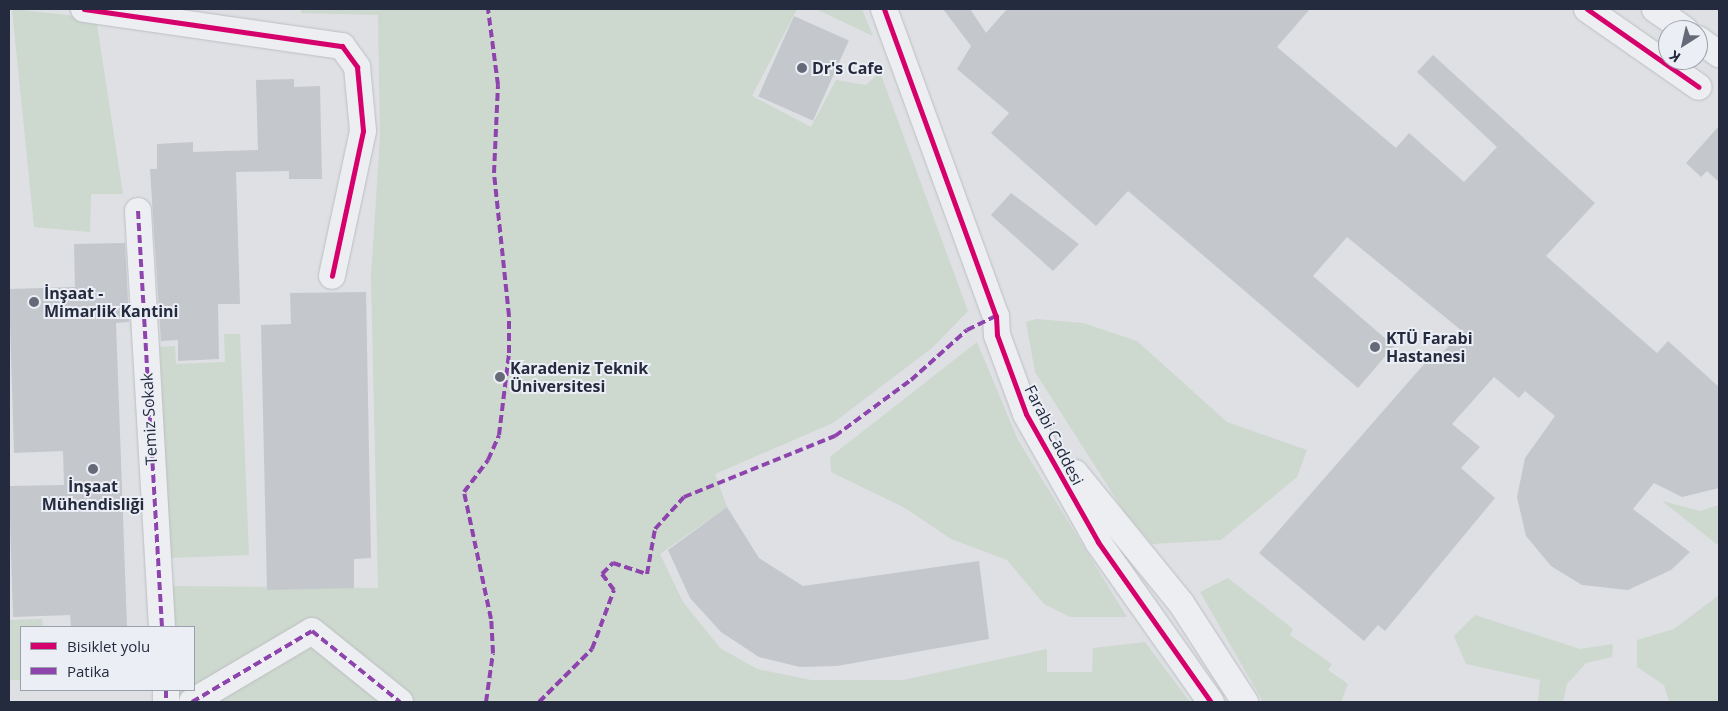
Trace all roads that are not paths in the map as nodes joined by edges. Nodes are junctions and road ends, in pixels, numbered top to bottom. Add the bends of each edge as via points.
1 (84, 9) edge
2 (884, 9) edge
3 (1587, 9) edge
4 (1655, 9) edge
5 (1671, 20) edge
6 (1708, 46) edge
7 (1719, 54) edge
8 (1698, 88) dead end
9 (138, 211) dead end
10 (332, 276) dead end
11 (996, 316) junction
12 (1156, 570) junction
13 (1129, 586) junction
14 (1181, 603) junction
15 (1155, 622) junction
16 (162, 626) edge
17 (192, 702) edge
18 (400, 702) edge
19 (1212, 702) edge
20 (1246, 702) edge

1 - 10 street via 342,46 357,67 363,131
2 - 11 street, Farabi Caddesi
3 - 8 street
4 - 5 street
6 - 7 street
9 - 16 street, Temiz Sokak
11 - 12 street, Farabi Caddesi via 1011,329 1038,403 1071,468
11 - 13 street, Farabi Caddesi via 997,335 1026,414 1098,542
12 - 13 street
12 - 14 street, Farabi Caddesi
13 - 15 street, Farabi Caddesi
14 - 15 street
14 - 20 street, Farabi Caddesi
15 - 19 street, Farabi Caddesi
17 - 18 street via 312,631

